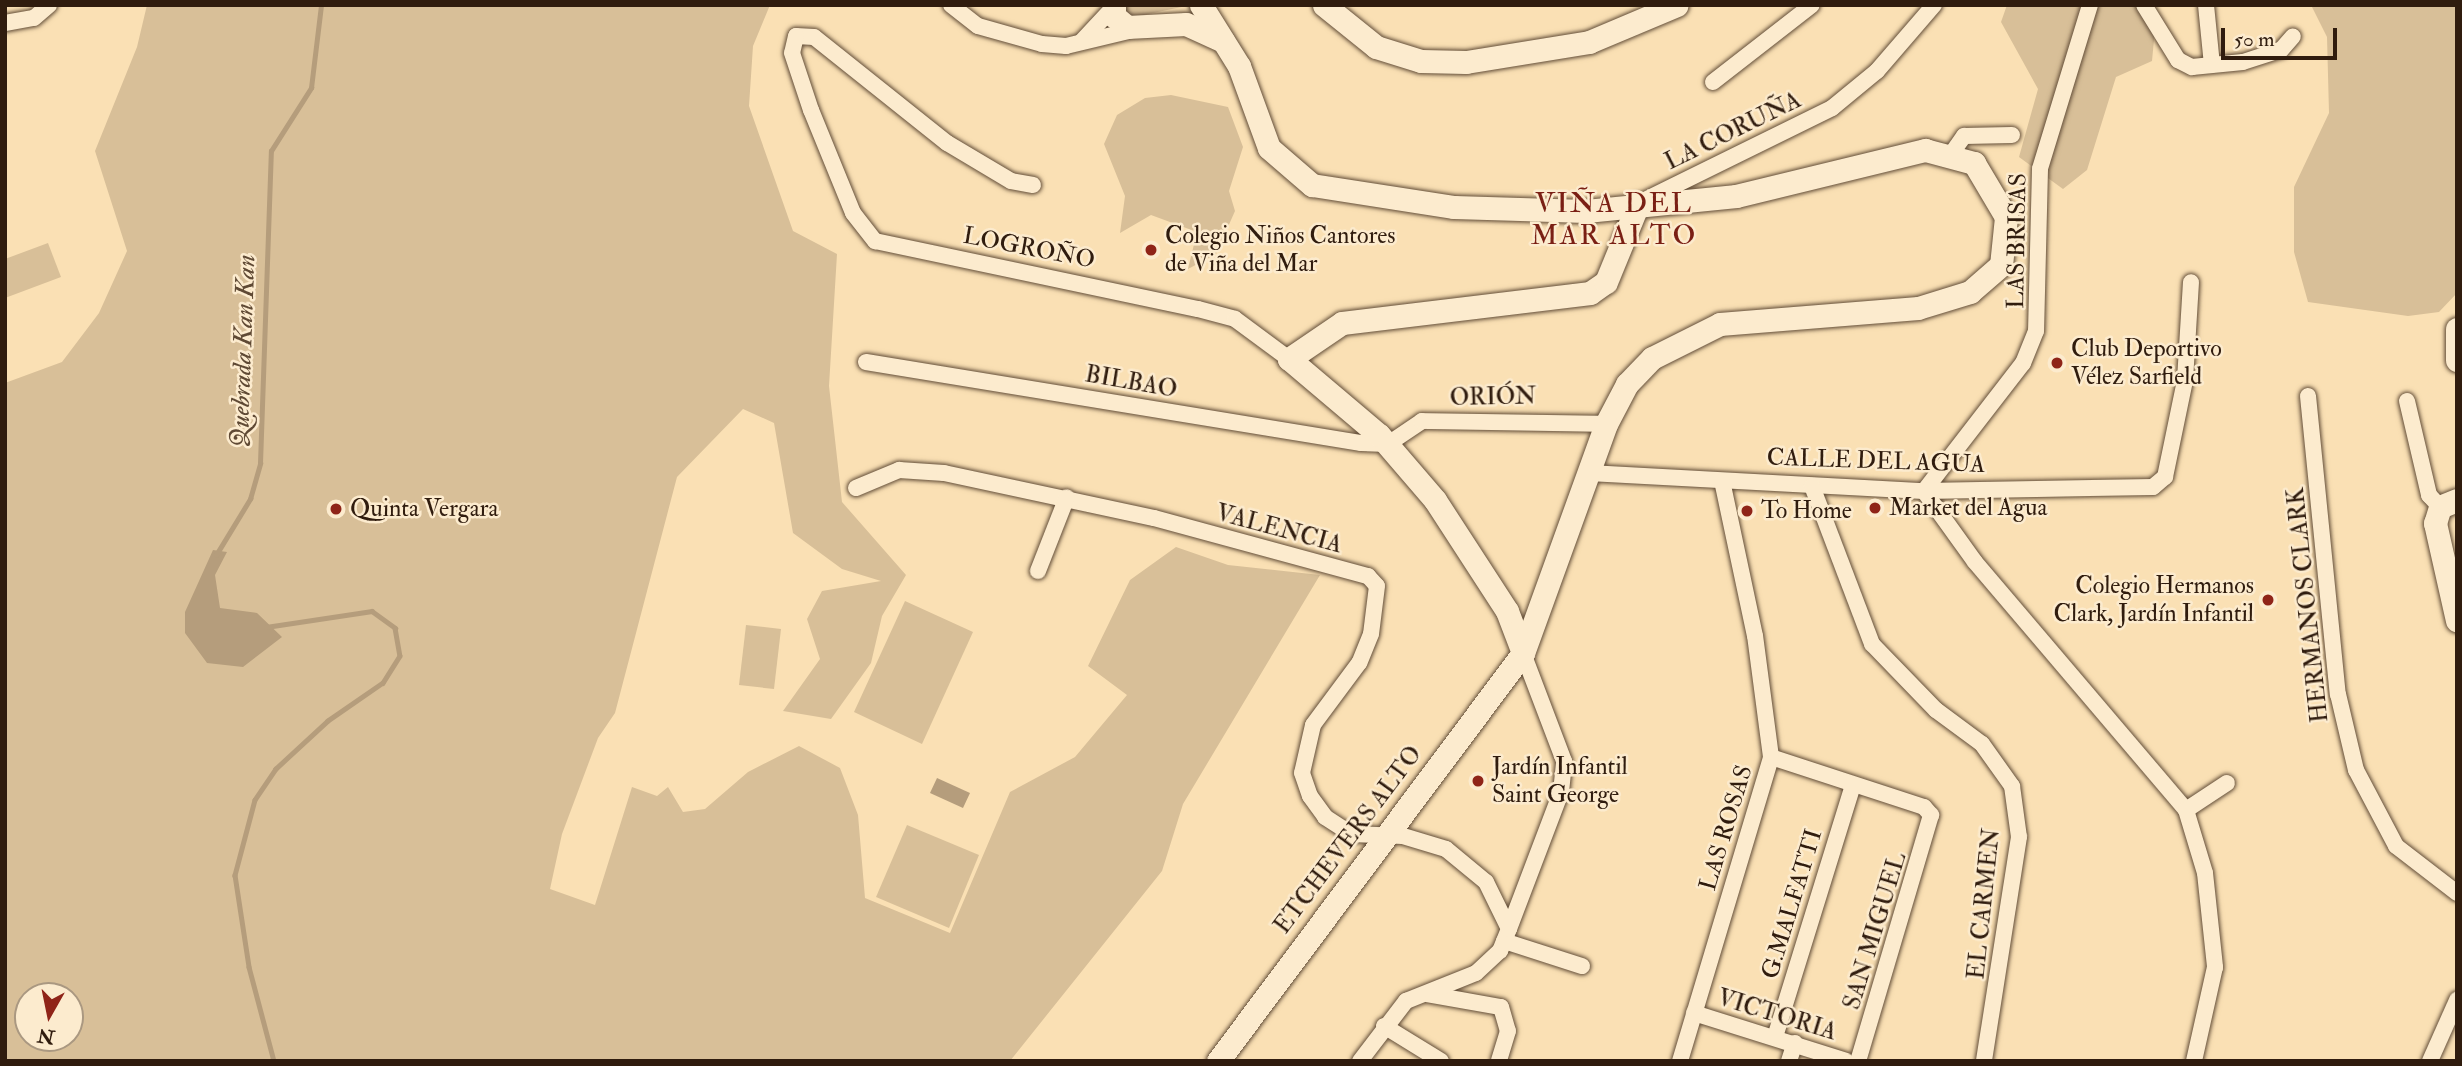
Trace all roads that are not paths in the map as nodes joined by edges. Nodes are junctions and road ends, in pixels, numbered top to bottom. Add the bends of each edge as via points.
1 (49, 5) edge
2 (951, 5) edge
3 (1324, 5) edge
4 (1677, 5) edge
5 (1812, 5) edge
6 (1934, 5) edge
7 (2090, 5) edge
8 (2144, 5) edge
9 (2206, 5) edge
10 (1202, 6) edge
11 (1113, 8) edge
12 (5, 23) edge
13 (1186, 24) junction
14 (1137, 29) junction
15 (2293, 36) dead end
16 (1082, 41) junction
17 (1223, 41) junction
18 (2212, 65) junction
19 (1713, 82) dead end
20 (2012, 135) dead end
21 (1952, 153) junction
22 (1033, 185) dead end
23 (1638, 204) junction
24 (1586, 211) junction
25 (1618, 246) junction
26 (2191, 282) dead end
27 (2457, 329) edge
28 (1289, 359) junction
29 (2457, 360) edge
30 (866, 362) dead end
31 (2308, 396) dead end
32 (2407, 401) dead end
33 (1605, 424) junction
34 (1388, 444) junction
35 (1589, 473) junction
36 (1721, 481) junction
37 (1812, 486) junction
38 (856, 488) dead end
39 (1924, 491) junction
40 (1066, 497) junction
41 (2449, 503) edge
42 (1038, 571) dead end
43 (2457, 621) edge
44 (1523, 653) junction
45 (1771, 757) junction
46 (2227, 783) dead end
47 (1853, 785) junction
48 (2186, 810) junction
49 (1382, 836) junction
50 (2457, 893) edge
51 (1506, 935) junction
52 (1582, 966) dead end
53 (1427, 994) junction
54 (2457, 1000) edge
55 (1694, 1013) junction
56 (1384, 1026) junction
57 (1775, 1037) junction
58 (1795, 1043) junction
59 (1222, 1059) edge
60 (1360, 1061) edge
61 (1441, 1061) edge
62 (1499, 1061) edge
63 (1680, 1061) edge
64 (1789, 1061) edge
65 (1846, 1061) edge
66 (1858, 1061) edge
67 (1984, 1061) edge
68 (2194, 1061) edge
69 (2430, 1061) edge

1 - 12 street via 34,18
2 - 16 street via 978,26 1013,40 1066,46
3 - 4 street via 1376,47 1421,61 1466,62 1589,42
5 - 19 street
6 - 23 street, LA CORUÑA via 1877,71 1832,108
7 - 39 street, LAS BRISAS via 2040,169 2036,331 2024,363
8 - 18 street via 2178,60
9 - 18 street
10 - 13 street
10 - 17 street
11 - 14 street via 1121,25
11 - 16 street
13 - 14 street
13 - 17 street
14 - 16 street
15 - 18 street via 2281,50
17 - 24 street via 1239,66 1269,148 1312,185 1454,207
20 - 21 street via 1964,136
21 - 23 street via 1925,150 1736,196
21 - 33 street, ETCHEVERS ALTO via 1974,163 2005,210 2006,242 1992,276 1940,304 1720,324 1652,358 1627,384
22 - 28 street, LOGROÑO via 1012,181 947,143 814,37 796,36 792,53 816,121 853,213 875,241 1235,319
23 - 24 street
23 - 25 street
24 - 25 street
25 - 28 street via 1606,282 1590,293 1342,323
26 - 39 street, CALLE DEL AGUA via 2185,380 2160,484 2060,492
27 - 29 street
28 - 34 street, LOGROÑO
30 - 34 street, BILBAO via 1308,438
31 - 50 street, HERMANOS CLARK via 2338,694 2356,770 2396,846
32 - 41 street via 2429,495
33 - 34 street, ORIÓN via 1422,421
33 - 35 street, ETCHEVERS ALTO
34 - 44 street, LOGROÑO via 1488,580
35 - 36 street, CALLE DEL AGUA
35 - 44 street, ETCHEVERS ALTO
36 - 37 street, CALLE DEL AGUA
36 - 45 street, LAS ROSAS via 1755,636
37 - 39 street, CALLE DEL AGUA
37 - 67 street, EL CARMEN via 1872,644 1937,710 1982,744 2012,786 2019,837
38 - 40 street, VALENCIA via 899,470
39 - 48 street via 1975,562
40 - 42 street
40 - 49 street, VALENCIA via 1368,576 1377,586 1371,634 1359,663 1313,725 1302,773 1325,817 1350,834
41 - 43 street via 2435,523
44 - 49 street, ETCHEVERS ALTO
44 - 51 street via 1564,761 1561,792
45 - 47 street
45 - 55 street, LAS ROSAS
46 - 48 street
47 - 57 street, G.MALFATTI
47 - 66 street, SAN MIGUEL via 1931,815
48 - 68 street via 2205,873 2215,967
49 - 51 street via 1423,841 1469,865 1500,904
49 - 59 street, ETCHEVERS ALTO
51 - 52 street
51 - 53 street via 1476,973
53 - 56 street via 1406,1001
53 - 62 street via 1501,1007 1508,1031
54 - 69 street
55 - 57 street, VICTORIA
55 - 63 street, LAS ROSAS
56 - 60 street
56 - 61 street
57 - 58 street, VICTORIA
58 - 64 street
58 - 65 street, VICTORIA

